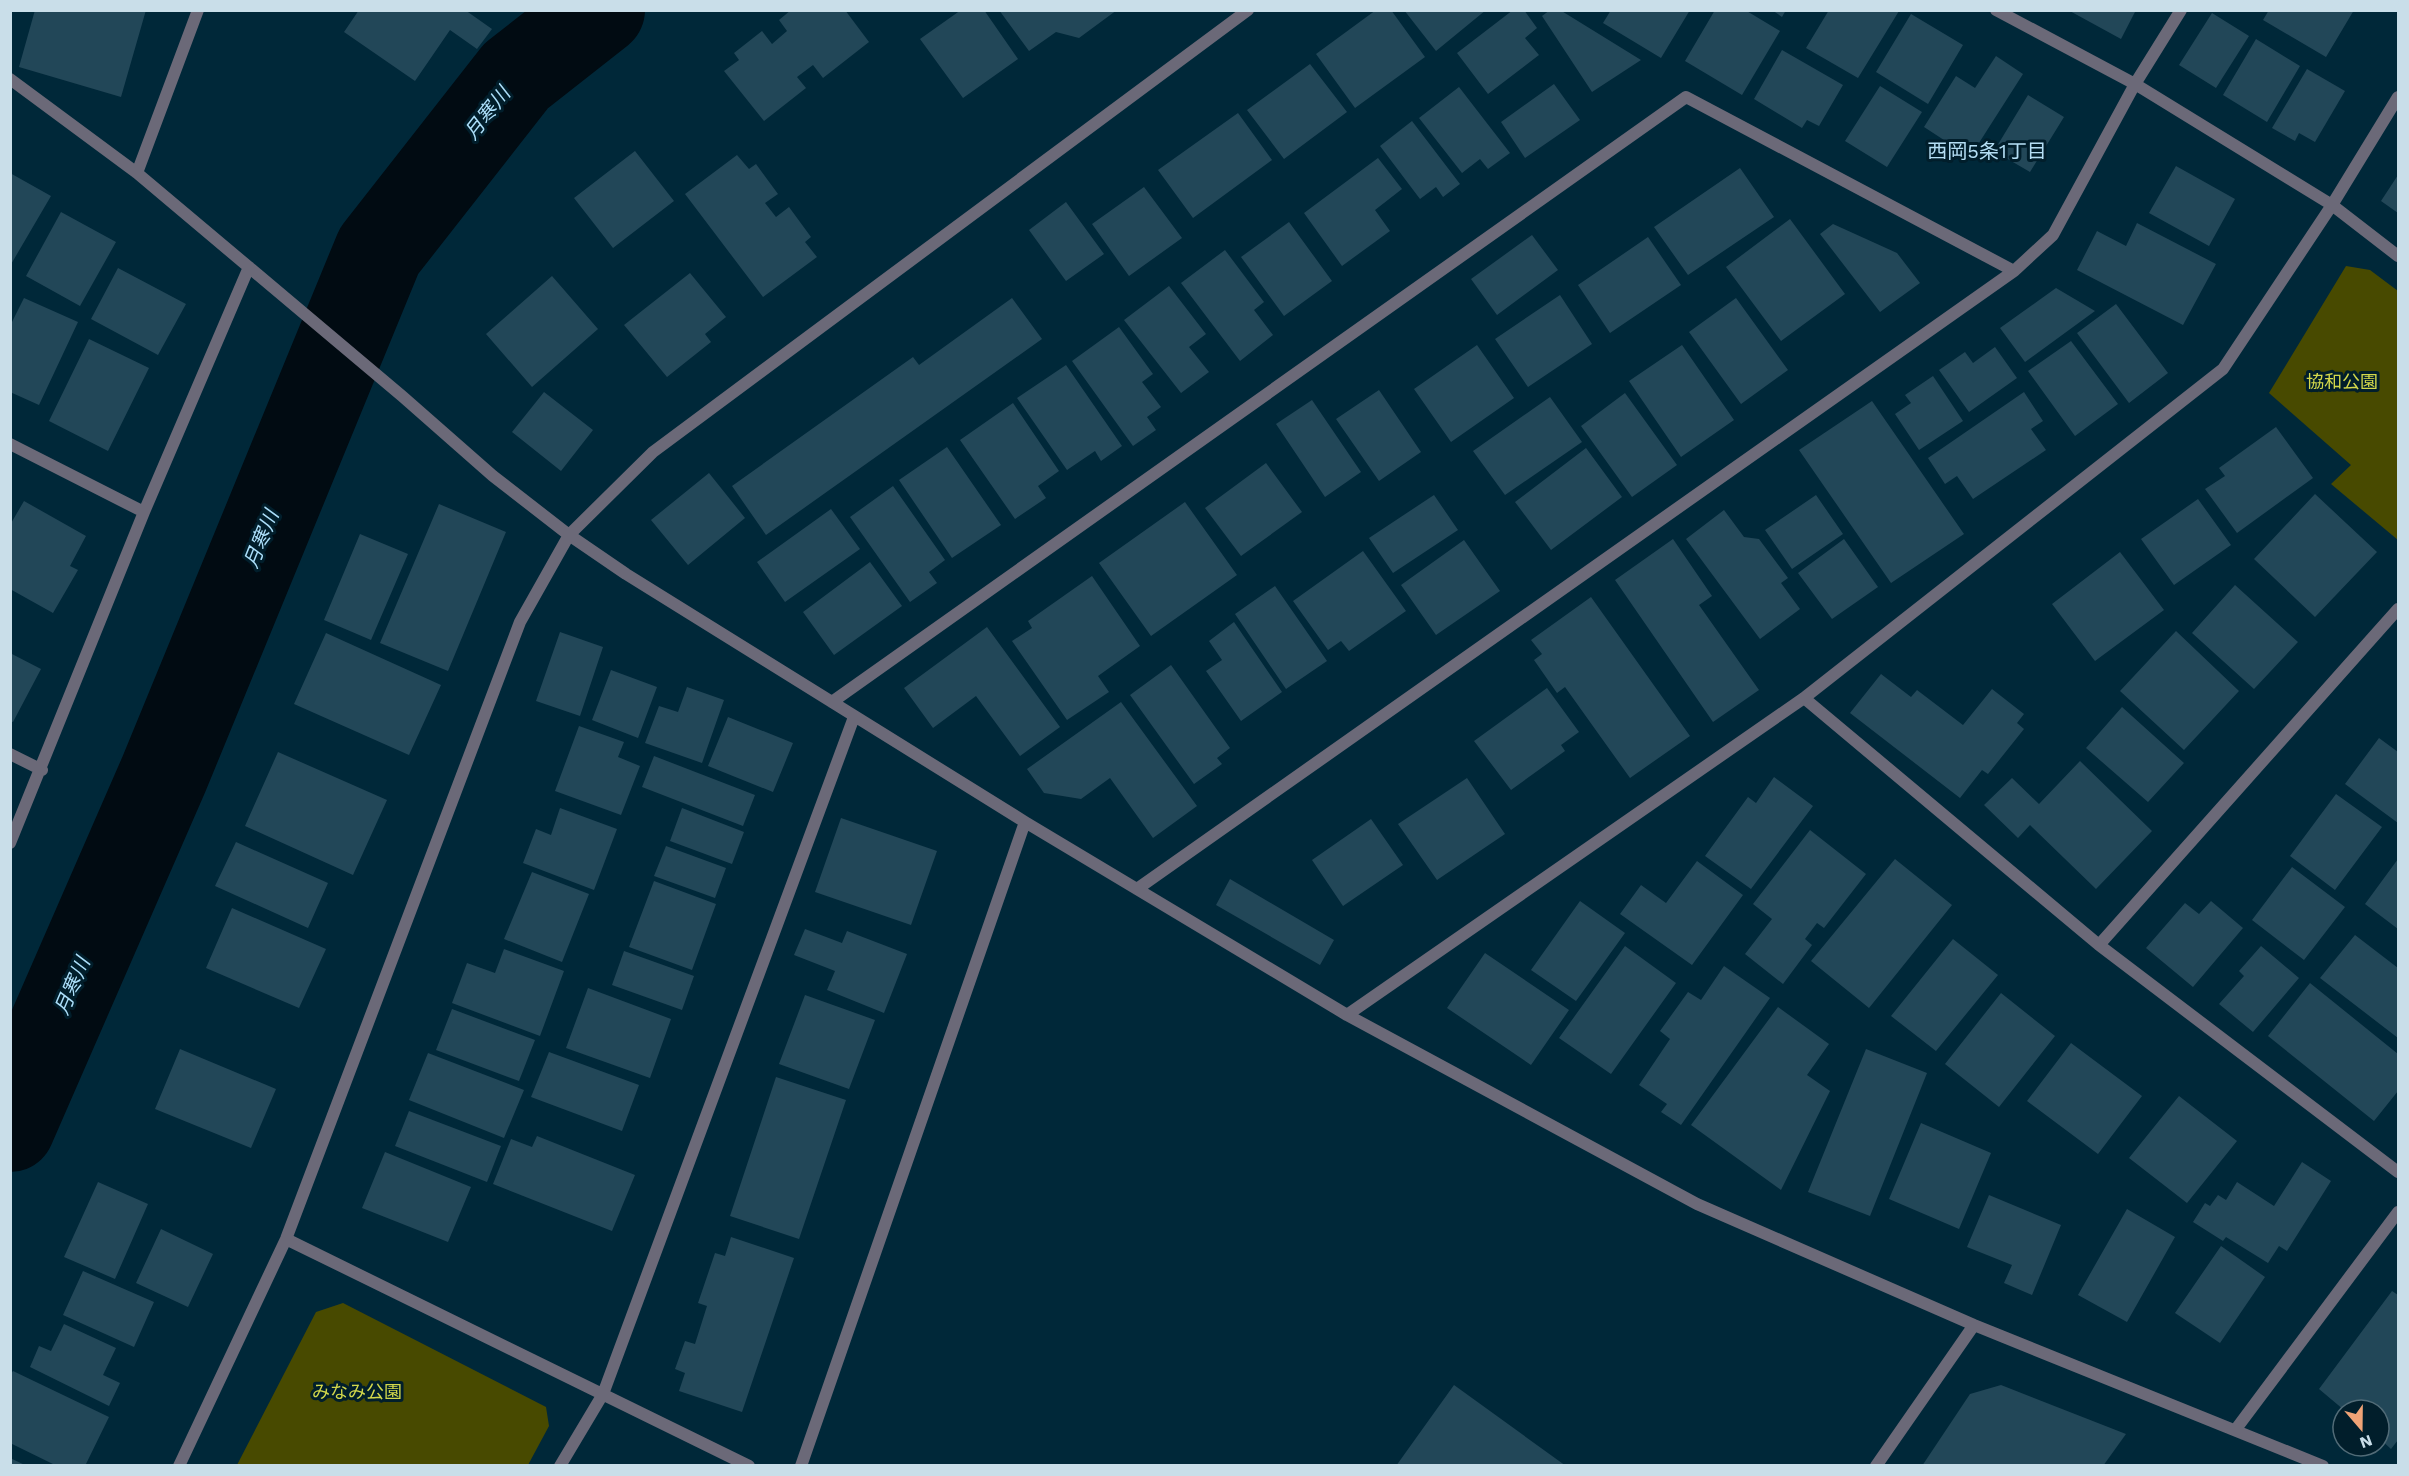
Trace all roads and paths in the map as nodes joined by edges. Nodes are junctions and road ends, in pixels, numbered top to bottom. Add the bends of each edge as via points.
1 (198, 10) edge
2 (1248, 10) edge
3 (1996, 10) edge
4 (2181, 10) edge
5 (10, 79) edge
6 (2135, 84) junction
7 (2398, 97) edge
8 (137, 173) junction
9 (2332, 205) junction
10 (2398, 256) edge
11 (249, 267) junction
12 (2014, 271) junction
13 (10, 444) edge
14 (144, 512) junction
15 (569, 535) junction
16 (2398, 609) edge
17 (1804, 698) junction
18 (832, 702) junction
19 (854, 717) junction
20 (10, 754) edge
21 (42, 770) junction
22 (1024, 822) junction
23 (10, 843) edge
24 (1137, 889) junction
25 (2099, 945) junction
26 (1347, 1015) junction
27 (2398, 1172) edge
28 (2398, 1212) edge
29 (286, 1239) junction
30 (1974, 1325) junction
31 (603, 1394) junction
32 (2236, 1429) junction
33 (179, 1466) edge
34 (560, 1466) edge
35 (748, 1466) edge
36 (801, 1466) edge
37 (1876, 1466) edge
38 (2323, 1466) edge

1 - 8 street
2 - 15 street via 653,452
3 - 6 street
4 - 6 street
5 - 8 street
6 - 9 street
6 - 12 street via 2053,235
7 - 9 street
8 - 11 street
9 - 10 street
9 - 17 street via 2223,369
11 - 14 street
11 - 15 street via 493,476
12 - 18 street via 1686,97
12 - 24 street
13 - 14 street
14 - 21 street
15 - 18 street
15 - 29 street via 520,622
16 - 25 street
17 - 25 street
17 - 26 street
18 - 19 street
19 - 22 street
19 - 31 street
20 - 21 street
21 - 23 street
22 - 24 street
22 - 36 street
24 - 26 street
25 - 27 street
26 - 30 street via 1697,1204
28 - 32 street
29 - 31 street
29 - 33 street
30 - 32 street
30 - 37 street
31 - 34 street
31 - 35 street
32 - 38 street

